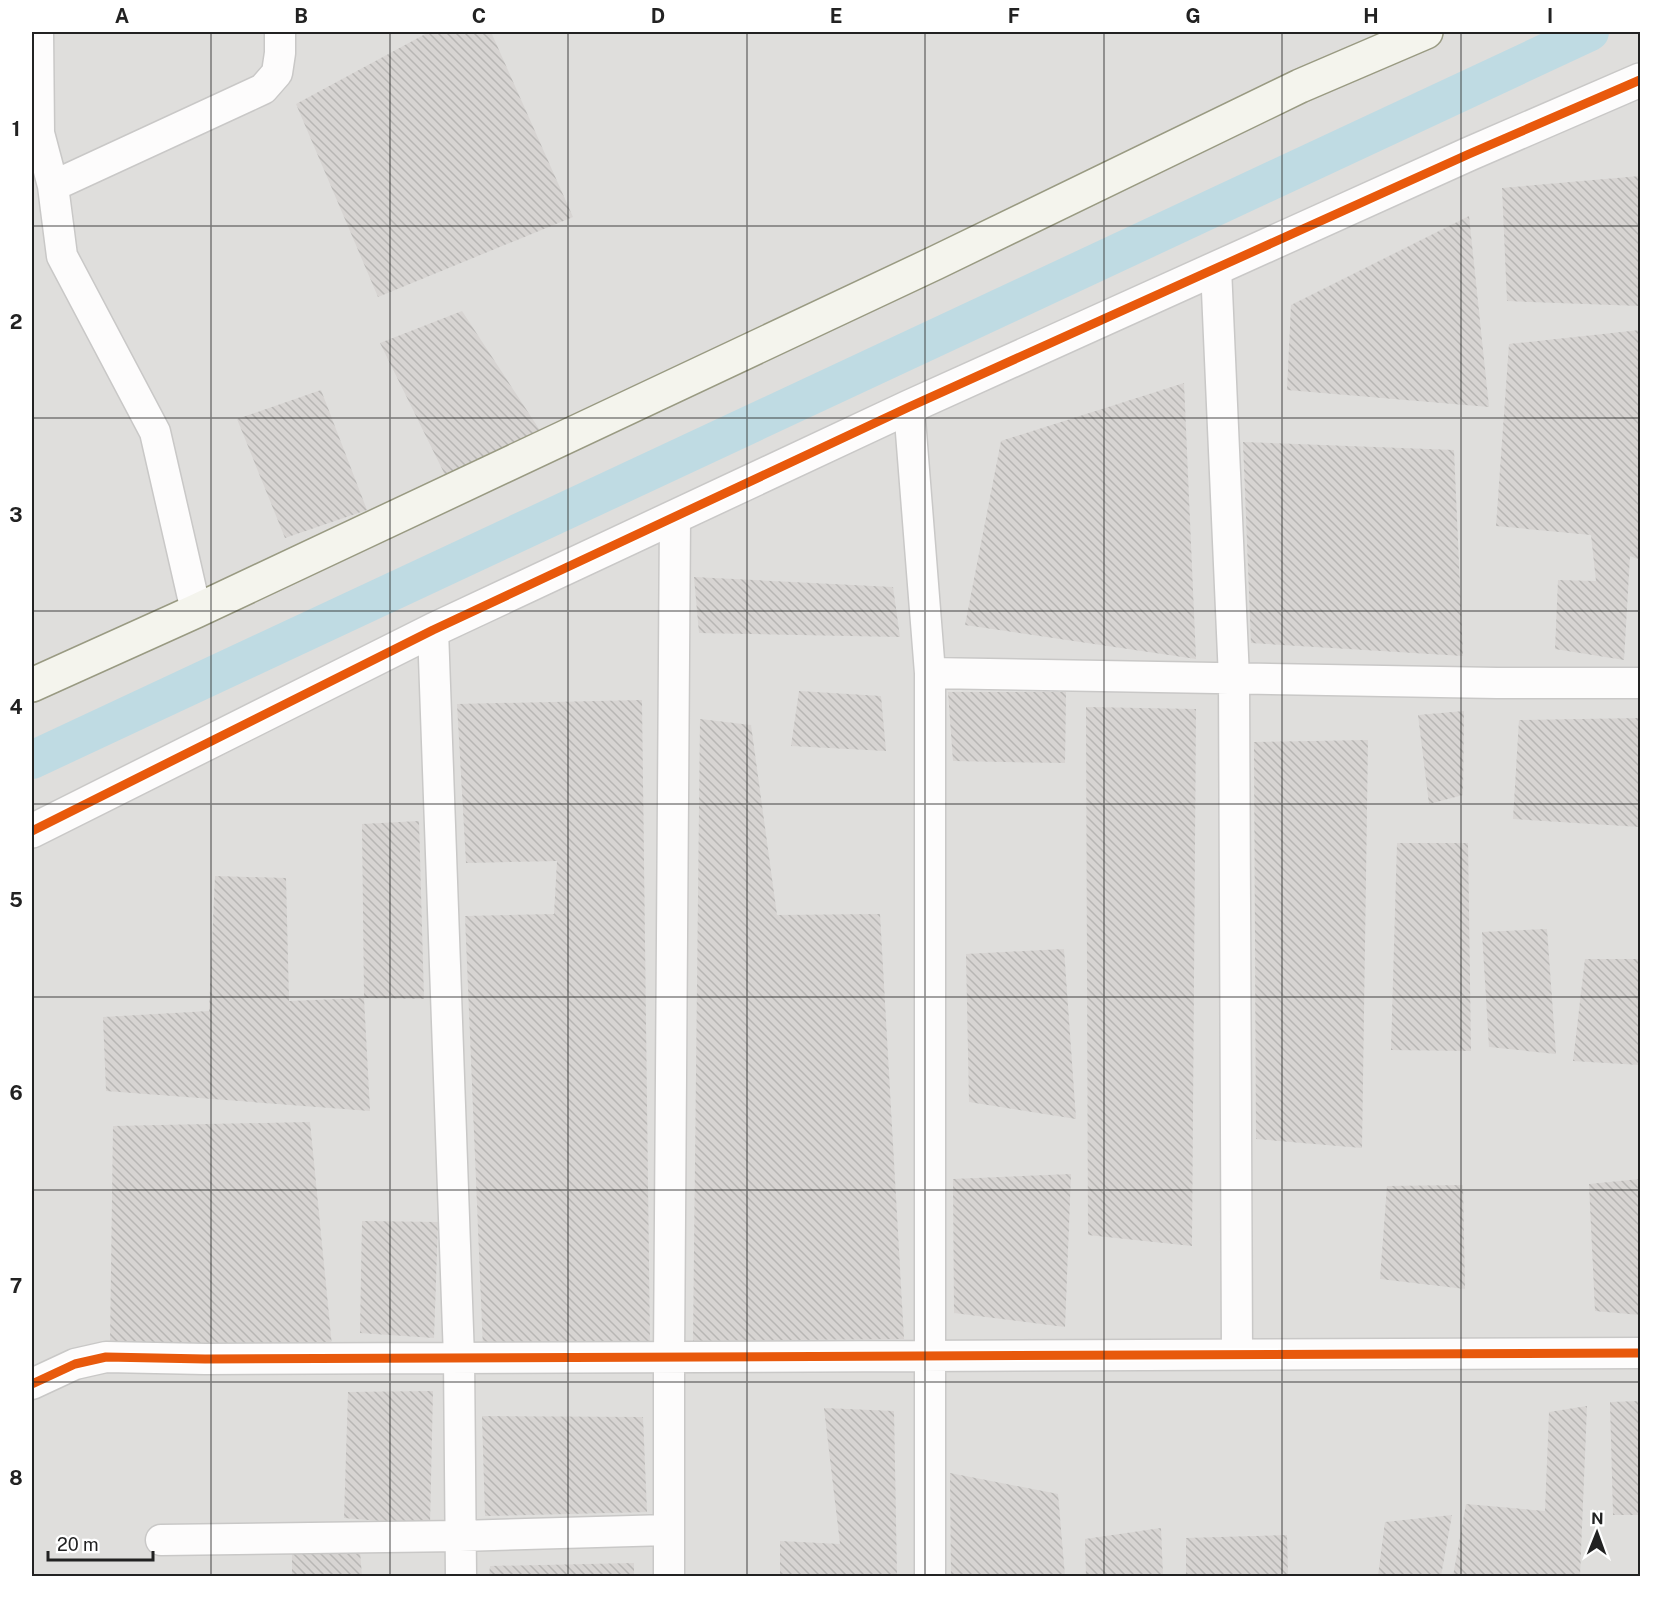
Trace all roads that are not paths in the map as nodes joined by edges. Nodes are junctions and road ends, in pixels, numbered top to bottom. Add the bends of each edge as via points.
1 (38, 32) edge
2 (280, 32) edge
3 (1426, 32) edge
4 (1641, 80) edge
5 (53, 186) junction
6 (1216, 268) junction
7 (909, 407) junction
8 (675, 517) junction
9 (196, 611) junction
10 (433, 630) junction
11 (930, 673) junction
12 (1234, 678) junction
13 (1641, 683) edge
14 (32, 685) edge
15 (32, 831) edge
16 (1641, 1353) edge
17 (1238, 1354) junction
18 (930, 1355) junction
19 (669, 1357) junction
20 (459, 1358) junction
21 (32, 1384) edge
22 (668, 1530) junction
23 (460, 1536) junction
24 (161, 1540) dead end
25 (461, 1576) edge
26 (669, 1576) edge
27 (930, 1576) edge

1 - 5 street via 39,133
2 - 5 street via 277,73 263,89
3 - 9 main road via 1300,86 935,263
4 - 6 street
5 - 9 street via 62,256 155,432
6 - 7 street
6 - 12 street
7 - 8 street
7 - 11 street
8 - 10 street
8 - 19 street
9 - 14 main road
10 - 15 street
10 - 20 street
11 - 12 street
11 - 18 street
12 - 13 street
12 - 17 street
16 - 17 street
17 - 18 street
18 - 19 street
18 - 27 street
19 - 20 street
19 - 22 street
20 - 21 street via 106,1357 75,1364
20 - 23 street
22 - 23 street
22 - 26 street
23 - 24 street
23 - 25 street

